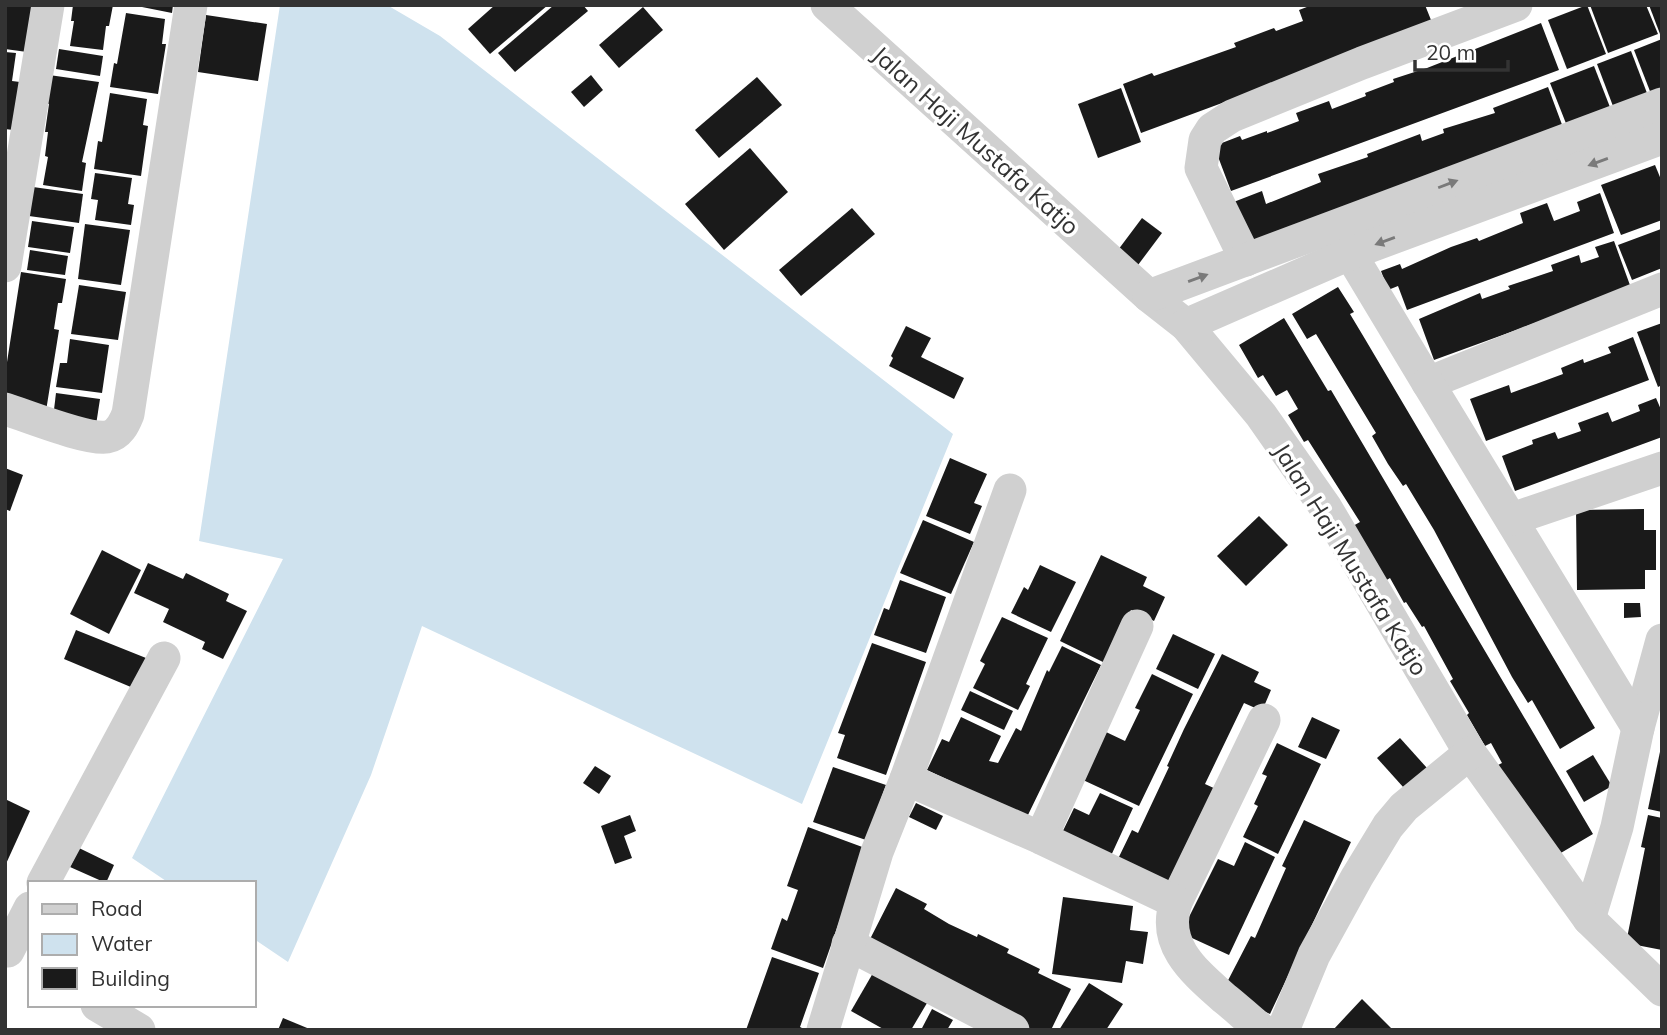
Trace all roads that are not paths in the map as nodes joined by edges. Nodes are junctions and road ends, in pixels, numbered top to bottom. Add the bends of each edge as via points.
1 (48, 5) edge
2 (191, 5) edge
3 (827, 5) edge
4 (1516, 5) edge
5 (1454, 17) edge
6 (1662, 103) edge
7 (1662, 138) edge
8 (1342, 241) junction
9 (1247, 260) junction
10 (5, 266) edge
11 (1662, 289) edge
12 (1149, 296) junction
13 (1186, 325) junction
14 (1428, 383) junction
15 (5, 409) edge
16 (1662, 468) edge
17 (1010, 490) dead end
18 (1512, 519) junction
19 (1137, 626) dead end
20 (1662, 640) edge
21 (164, 658) dead end
22 (1264, 720) dead end
23 (1638, 728) junction
24 (1470, 752) junction
25 (906, 779) junction
26 (1041, 838) junction
27 (44, 881) edge
28 (1176, 902) junction
29 (28, 914) edge
30 (1589, 919) junction
31 (848, 944) junction
32 (14, 956) edge
33 (1662, 990) edge
34 (100, 1007) edge
35 (139, 1030) edge
36 (823, 1030) edge
37 (1013, 1030) edge
38 (1262, 1030) edge
39 (1283, 1030) edge

1 - 10 street
2 - 15 street via 123,427 106,438 85,435
3 - 12 street, Jalan Haji Mustafa Katjo
4 - 5 street
5 - 9 street via 1213,129 1205,140 1201,168
8 -> 6 street
7 -> 8 street
8 - 9 street
8 - 13 street
8 - 14 street
12 -> 9 street
11 - 14 street
12 - 13 street, Jalan Haji Mustafa Katjo
13 - 24 street, Jalan Haji Mustafa Katjo via 1261,415 1326,508
14 - 18 street
16 - 18 street
17 - 25 street
18 - 23 street
19 - 26 street
20 - 23 street
21 - 27 street
22 - 28 street
23 - 30 street via 1617,827
24 - 30 street, Jalan Haji Mustafa Katjo
24 - 39 street via 1388,826 1314,955
25 - 26 street
25 - 31 street
26 - 28 street
28 - 38 street via 1172,930 1184,957
29 - 32 street
30 - 33 street, Jalan Haji Mustafa Katjo
31 - 36 street
31 - 37 street
34 - 35 street

